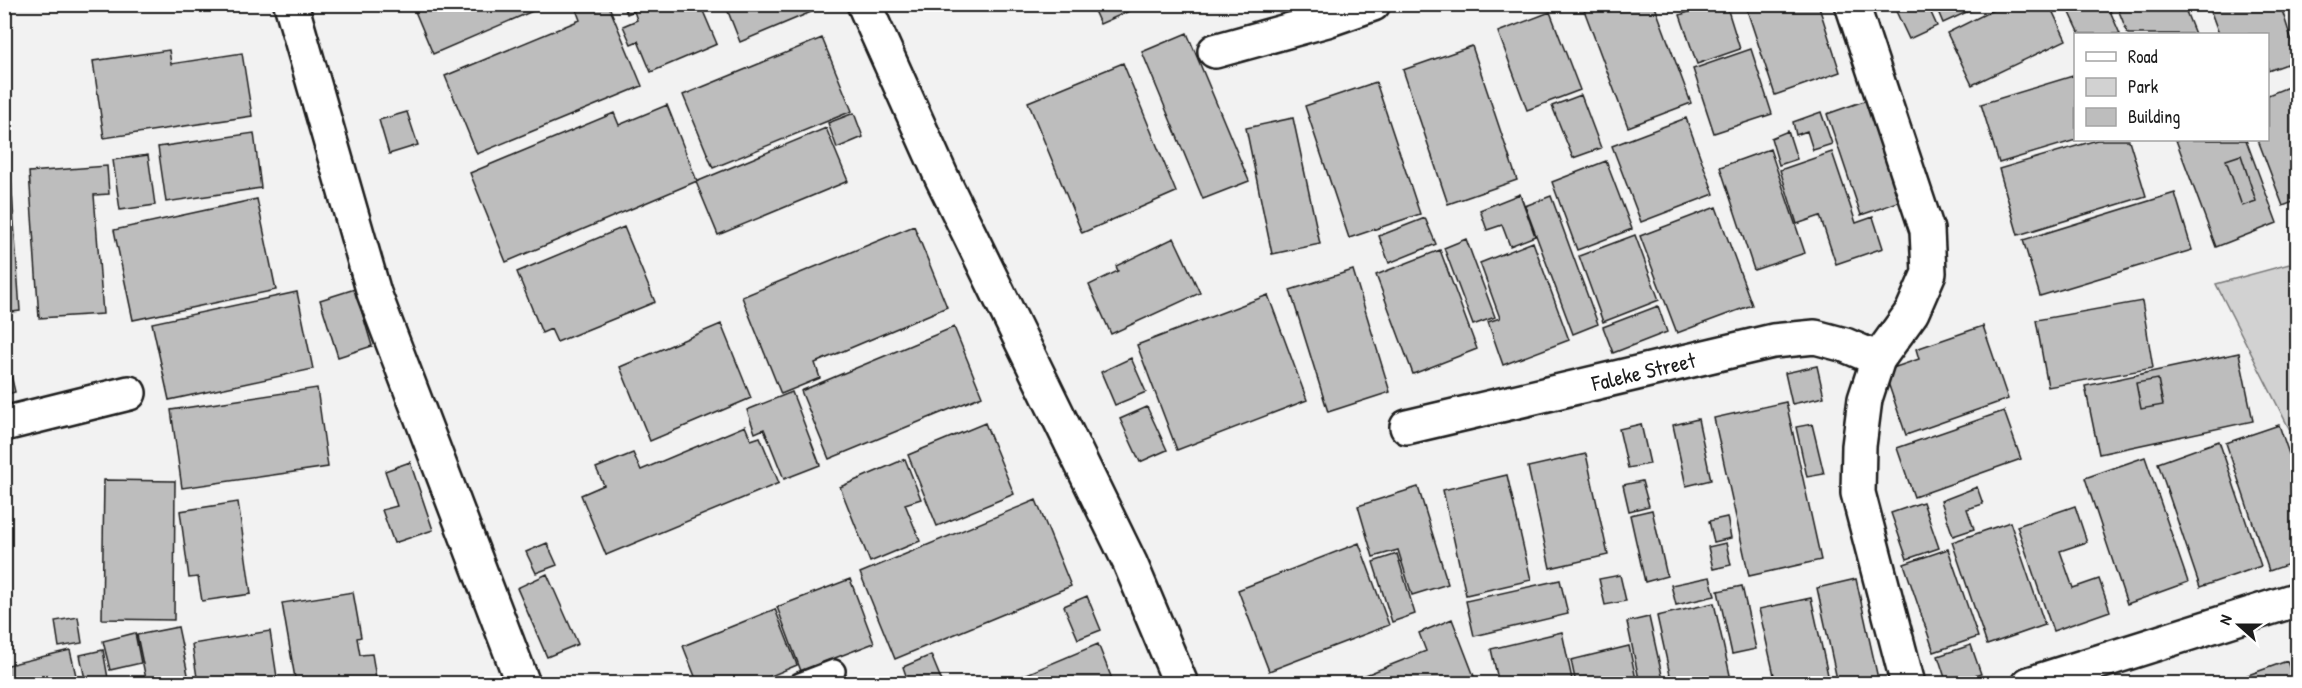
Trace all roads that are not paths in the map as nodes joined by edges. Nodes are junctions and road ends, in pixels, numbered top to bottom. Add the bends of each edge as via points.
1 (291, 4) edge
2 (864, 4) edge
3 (1373, 4) edge
4 (1852, 4) edge
5 (1215, 51) dead end
6 (1878, 359) junction
7 (129, 393) dead end
8 (4, 424) edge
9 (1407, 427) dead end
10 (2298, 599) edge
11 (834, 671) dead end
12 (524, 684) edge
13 (800, 684) edge
14 (1181, 684) edge
15 (1908, 684) edge
16 (2029, 684) edge

1 - 12 street via 374,293
2 - 14 street via 942,178 1130,563
3 - 5 street
4 - 6 street via 1927,230 1929,273 1912,312
6 - 9 street, Faleke Street via 1815,338 1773,341
6 - 15 street via 1865,399 1858,493
7 - 8 street
10 - 16 street
11 - 13 lane

